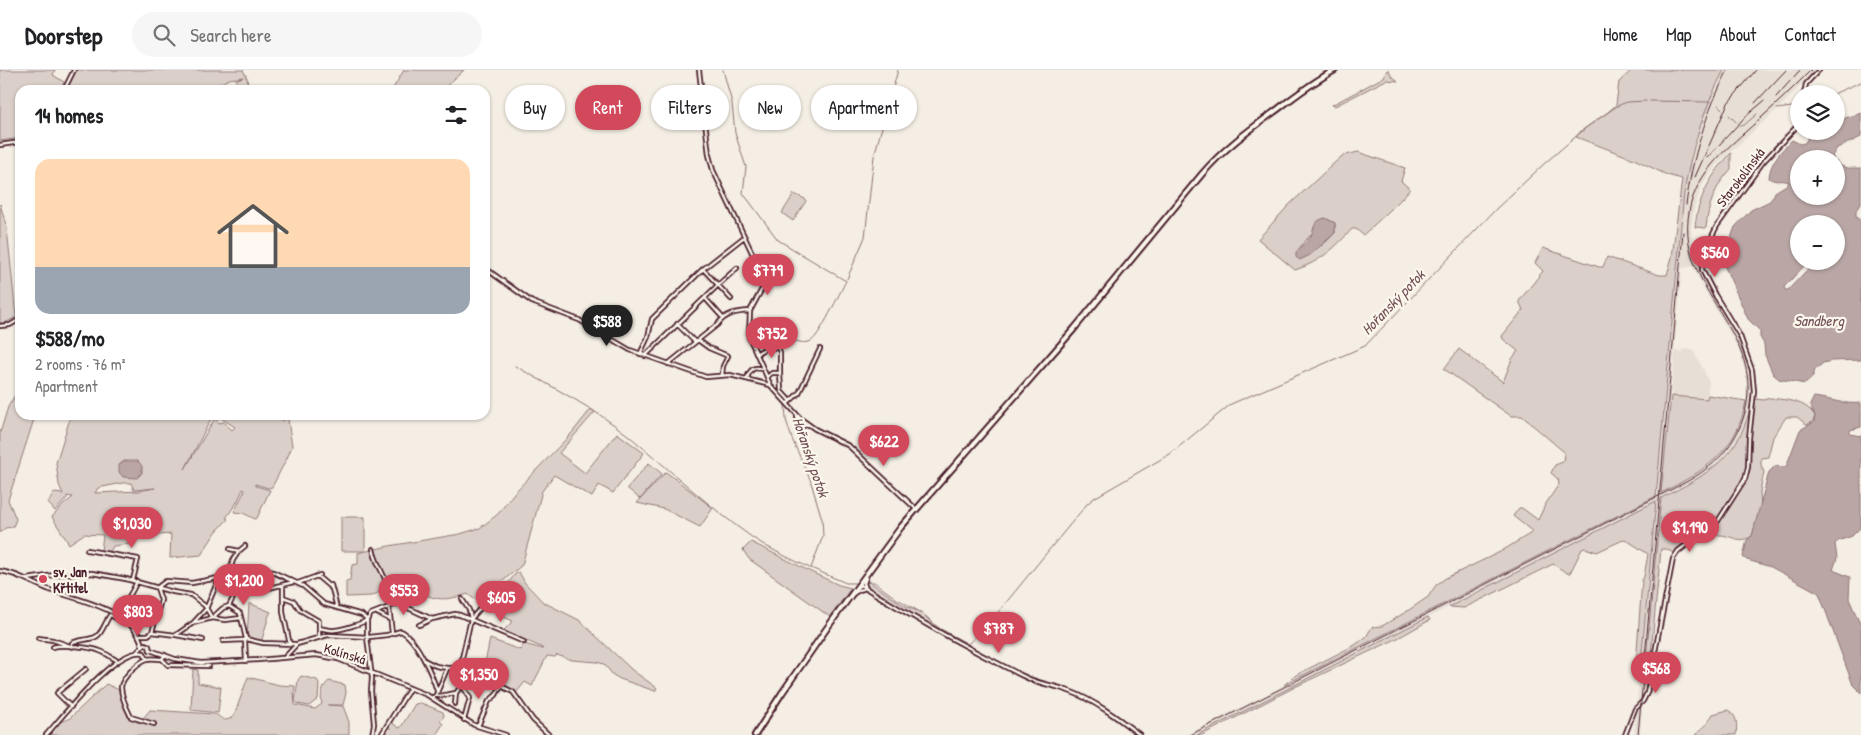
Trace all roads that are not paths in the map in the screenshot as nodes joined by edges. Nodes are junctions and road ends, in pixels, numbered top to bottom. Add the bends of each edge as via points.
1 (74, 70) edge
2 (699, 70) edge
3 (1335, 70) edge
4 (1819, 70) edge
5 (66, 85) edge
6 (1806, 85) edge
7 (1790, 134) edge
8 (15, 143) edge
9 (0, 145) edge
10 (744, 237) junction
11 (703, 268) junction
12 (737, 268) dead end
13 (490, 272) edge
14 (718, 285) junction
15 (705, 298) junction
16 (731, 299) dead end
17 (750, 312) junction
18 (722, 318) junction
19 (15, 322) edge
20 (678, 324) junction
21 (0, 326) edge
22 (696, 341) junction
23 (820, 349) dead end
24 (640, 354) junction
25 (756, 354) junction
26 (645, 356) junction
27 (668, 364) junction
28 (763, 370) junction
29 (780, 373) junction
30 (722, 375) junction
31 (767, 376) junction
32 (747, 379) junction
33 (771, 386) junction
34 (788, 402) junction
35 (797, 416) junction
36 (807, 424) junction
37 (916, 510) junction
38 (245, 546) dead end
39 (230, 549) dead end
40 (373, 549) dead end
41 (88, 550) dead end
42 (239, 551) junction
43 (869, 570) junction
44 (0, 571) edge
45 (229, 574) junction
46 (224, 577) junction
47 (287, 578) junction
48 (26, 579) junction
49 (216, 579) junction
50 (133, 580) junction
51 (137, 581) junction
52 (297, 582) junction
53 (217, 583) junction
54 (859, 584) junction
55 (285, 585) junction
56 (331, 585) dead end
57 (157, 588) junction
58 (333, 590) junction
59 (867, 590) junction
60 (418, 596) dead end
61 (283, 597) junction
62 (462, 599) dead end
63 (848, 599) junction
64 (403, 602) junction
65 (484, 604) dead end
66 (229, 606) junction
67 (337, 608) junction
68 (389, 608) junction
69 (206, 609) junction
70 (377, 613) junction
71 (118, 616) junction
72 (423, 616) junction
73 (212, 618) junction
74 (241, 618) junction
75 (121, 619) junction
76 (389, 619) junction
77 (432, 619) junction
78 (471, 619) junction
79 (367, 620) junction
80 (425, 622) junction
81 (193, 623) junction
82 (419, 625) dead end
83 (319, 628) junction
84 (337, 630) junction
85 (152, 632) junction
86 (392, 633) junction
87 (337, 634) junction
88 (139, 635) junction
89 (176, 635) junction
90 (367, 637) junction
91 (38, 638) dead end
92 (319, 638) junction
93 (203, 640) dead end
94 (246, 640) junction
95 (223, 641) dead end
96 (524, 642) dead end
97 (143, 644) junction
98 (297, 644) junction
99 (290, 645) junction
100 (52, 647) dead end
101 (72, 647) junction
102 (150, 650) junction
103 (142, 652) junction
104 (166, 655) junction
105 (285, 657) junction
106 (147, 659) junction
107 (162, 659) junction
108 (424, 660) junction
109 (118, 661) junction
110 (246, 661) junction
111 (209, 666) dead end
112 (447, 668) junction
113 (465, 668) junction
114 (86, 669) dead end
115 (370, 671) junction
116 (462, 686) junction
117 (501, 686) junction
118 (410, 688) junction
119 (437, 690) junction
120 (456, 693) junction
121 (436, 695) junction
122 (432, 698) junction
123 (455, 704) dead end
124 (70, 708) junction
125 (464, 720) junction
126 (154, 724) dead end
127 (478, 726) junction
128 (46, 735) edge
129 (372, 735) edge
130 (381, 735) edge
131 (506, 735) edge
132 (549, 735) edge
133 (755, 735) edge
134 (1140, 735) edge
135 (1625, 735) edge

1 - 5 street
2 - 10 street via 711,163
3 - 37 main road via 1218,155 1074,329
4 - 6 street
7 - 135 street, Starokolínská via 1763,162 1717,226 1702,266 1750,360 1754,391 1748,474 1714,525 1678,551 1673,559 1647,694 1635,709
8 - 9 street
10 - 11 street
10 - 17 street via 769,276
11 - 14 street
11 - 24 street via 652,318
12 - 14 street
13 - 24 street via 532,302 579,320
14 - 15 street
14 - 16 street
15 - 18 street
15 - 20 street
17 - 18 street via 732,313
17 - 25 street via 749,337
18 - 22 street via 718,325
19 - 21 street
20 - 22 street
20 - 26 street
22 - 27 street
22 - 30 street via 728,356
23 - 34 street via 802,387
24 - 26 street
25 - 28 street
25 - 29 street via 763,349 778,348
26 - 27 street
27 - 30 street via 706,378
28 - 31 street
28 - 32 street via 751,370
29 - 31 street
29 - 34 street via 781,391
30 - 32 street
31 - 33 street
32 - 33 street
33 - 34 street
34 - 35 street
35 - 36 street
35 - 36 street via 798,425
36 - 37 street via 849,446
37 - 43 main road
38 - 42 street
39 - 42 street
40 - 68 street via 388,584
41 - 50 street via 138,558
42 - 45 street
43 - 54 main road
43 - 59 street via 864,584
44 - 48 street
45 - 46 street
45 - 47 street via 259,569
46 - 49 street
46 - 53 street
47 - 52 street
47 - 55 street
48 - 50 street via 92,573
48 - 71 street via 92,602
49 - 53 street
49 - 57 street via 192,583 166,581
50 - 51 street
51 - 57 street
51 - 71 street
52 - 55 street
52 - 58 street via 319,575
52 - 67 street via 324,604
53 - 69 street
54 - 59 street
54 - 63 main road
55 - 61 street
55 - 66 street via 240,590
56 - 58 street
57 - 69 street via 191,595
57 - 85 street via 161,600
58 - 67 street
59 - 63 street via 859,590
59 - 134 street via 1011,670 1090,702
60 - 64 street
61 - 83 street via 294,601 300,610 319,621
61 - 99 street
62 - 78 street
63 - 133 main road
64 - 68 street
64 - 72 street via 404,606
65 - 78 street
66 - 73 street
66 - 74 street via 240,613
67 - 79 street via 362,615
68 - 70 street
68 - 76 street
69 - 73 street
69 - 81 street
70 - 76 street
70 - 79 street via 371,614
71 - 75 street
72 - 77 street
72 - 80 street
73 - 74 street
73 - 81 street
74 - 94 street
75 - 88 street
75 - 101 street via 110,615 95,638 77,641 72,643
76 - 86 street
77 - 78 street via 455,614
77 - 80 street
78 - 96 street
78 - 113 street via 462,658
79 - 84 street via 363,624
79 - 90 street
80 - 82 street
81 - 89 street
83 - 84 street
83 - 92 street
84 - 87 street
85 - 88 street
85 - 89 street
86 - 90 street
86 - 108 street via 400,631 412,639
87 - 90 street
87 - 92 street
88 - 97 street
89 - 93 street
90 - 115 street
91 - 101 street
92 - 98 street
94 - 95 street
94 - 99 street
94 - 110 street
97 - 102 street
97 - 103 street
98 - 99 street
98 - 105 street
100 - 101 street
101 - 109 street via 99,650
102 - 103 street
102 - 104 street, Kolínská
103 - 106 street
103 - 109 street
104 - 107 street
104 - 110 street, Kolínská via 201,663
105 - 110 street, Kolínská
105 - 115 street, Kolínská via 323,655
106 - 107 street
106 - 126 street via 138,664 122,683 122,692 131,717
107 - 111 street via 168,665
108 - 112 street
108 - 119 street
109 - 124 street
112 - 113 street
112 - 119 street
113 - 116 street
113 - 117 street
114 - 124 street via 56,691
115 - 118 street, Kolínská
115 - 129 street
116 - 120 street
116 - 125 street via 470,698
117 - 127 street via 489,701
117 - 132 street via 513,692 533,720
118 - 122 street, Kolínská
118 - 130 street
119 - 121 street
120 - 121 street
120 - 123 street
121 - 122 street
122 - 125 street, Kolínská
124 - 128 street
125 - 127 street, Kolínská
127 - 131 street, Kolínská

